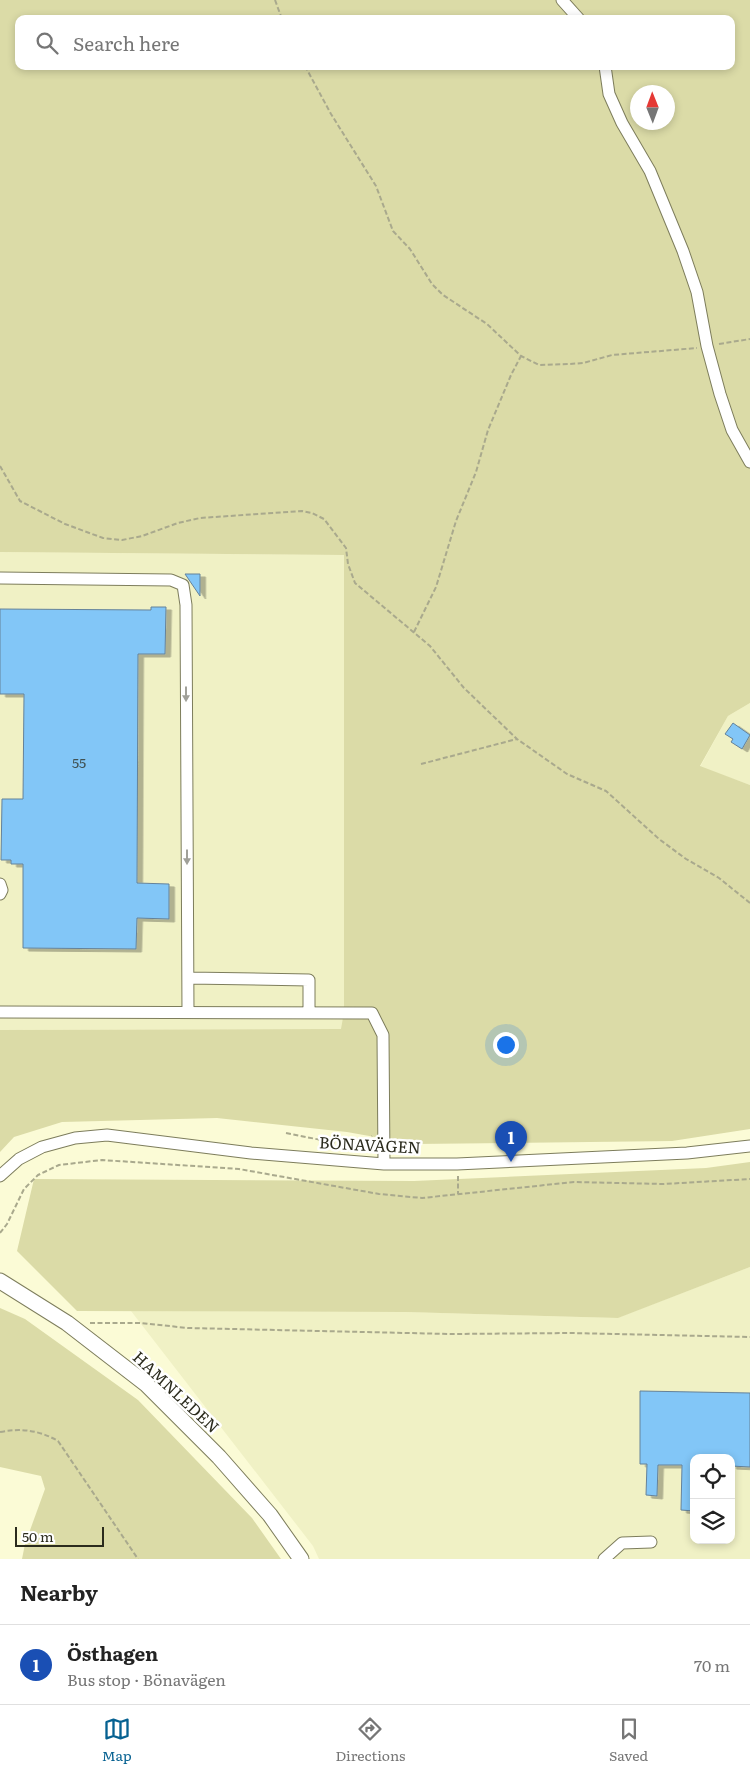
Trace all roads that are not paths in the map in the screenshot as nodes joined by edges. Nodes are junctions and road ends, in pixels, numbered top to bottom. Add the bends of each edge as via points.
1 (562, 0) edge
2 (575, 15) edge
3 (606, 70) edge
4 (750, 462) edge
5 (0, 578) edge
6 (0, 884) edge
7 (0, 894) edge
8 (188, 978) junction
9 (0, 1012) edge
10 (188, 1012) junction
11 (309, 1013) junction
12 (750, 1146) edge
13 (384, 1164) junction
14 (0, 1176) edge
15 (0, 1281) edge
16 (651, 1542) dead end
17 (301, 1559) edge
18 (604, 1559) edge

1 - 2 street
3 - 4 street via 609,94 650,171 683,250 697,292 720,394 732,430
5 -> 8 street via 171,580 183,585 186,605
6 - 7 street
8 - 10 street
8 - 11 street via 310,980
9 - 10 street
10 - 11 street
11 - 13 street via 372,1013 383,1035
12 - 13 street, BÖNAVÄGEN via 687,1154
13 - 14 street, BÖNAVÄGEN via 250,1153 107,1135 75,1138 42,1147 20,1159
15 - 17 main road, HAMNLEDEN via 67,1323 146,1384 219,1457 270,1515
16 - 18 street via 622,1542

